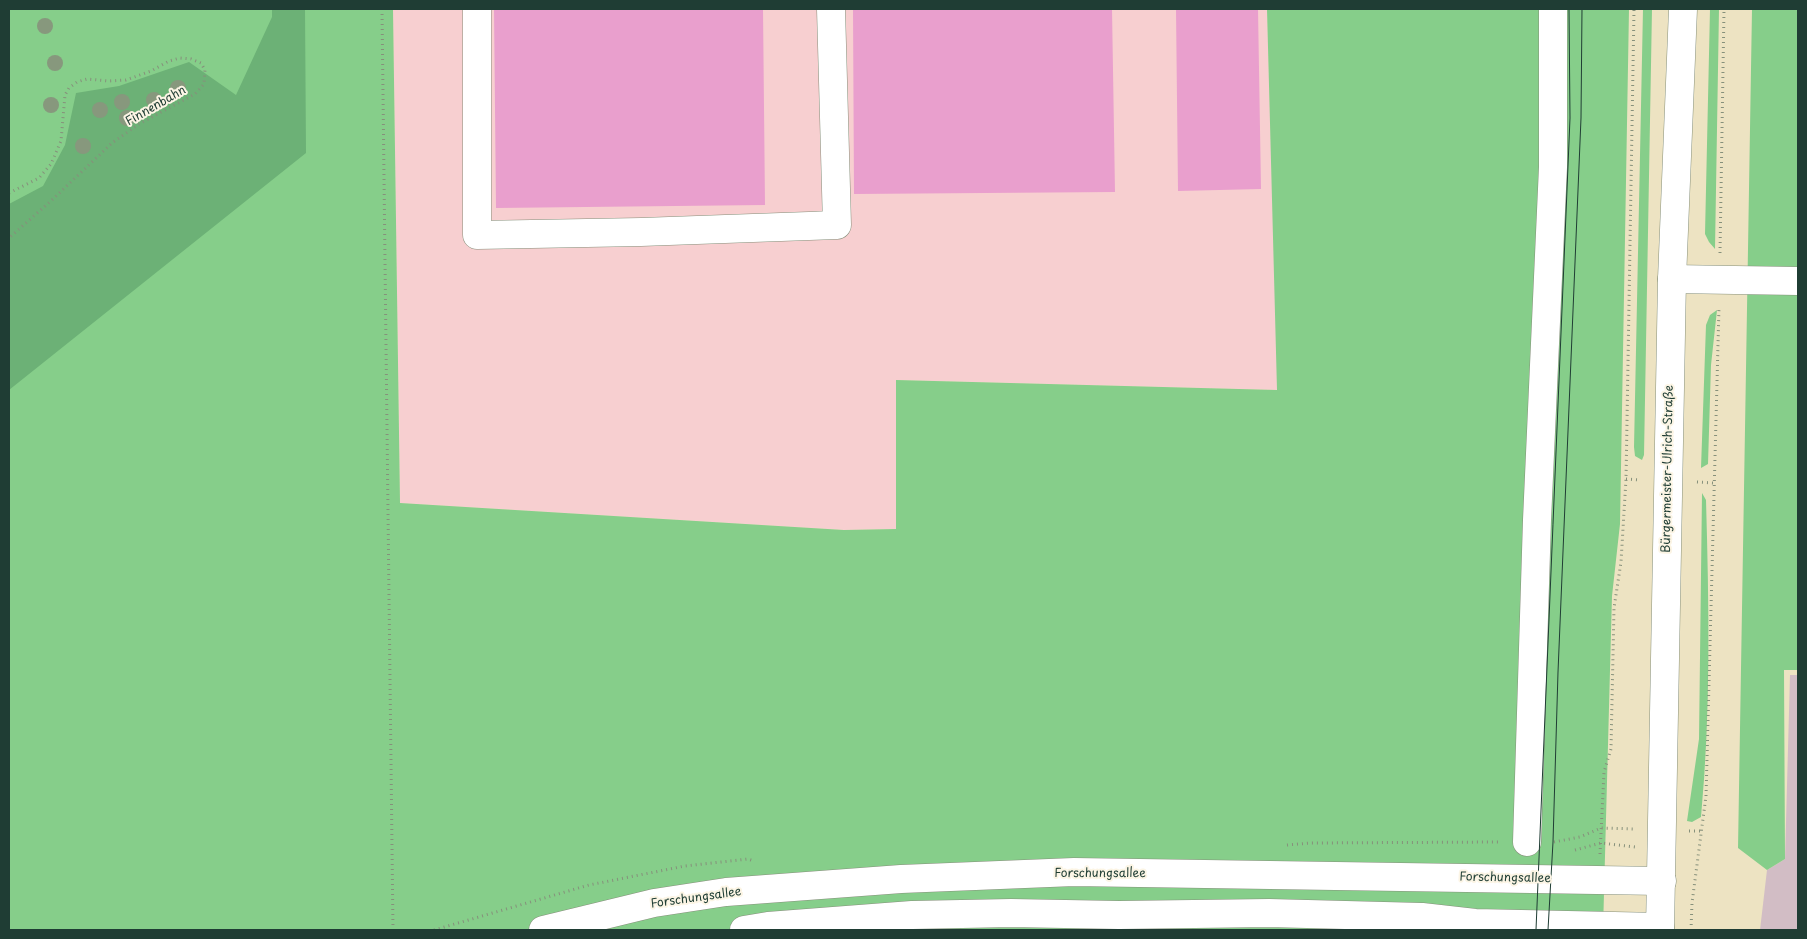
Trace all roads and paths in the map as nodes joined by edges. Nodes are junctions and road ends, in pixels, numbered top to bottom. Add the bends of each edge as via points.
1 (382, 9) edge
2 (477, 9) edge
3 (830, 9) edge
4 (1553, 9) edge
5 (1634, 9) edge
6 (1683, 9) edge
7 (1724, 9) edge
8 (9, 193) edge
9 (9, 238) edge
10 (1672, 279) junction
11 (1720, 279) junction
12 (1798, 281) edge
13 (1527, 842) dead end
14 (1601, 843) dead end
15 (1662, 881) junction
16 (820, 884) junction
17 (823, 926) edge
18 (1660, 929) edge
19 (394, 930) edge
20 (543, 930) edge
21 (744, 930) edge
22 (1691, 930) edge

1 - 19 path
2 - 3 street via 477,235 836,225
4 - 13 street via 1553,167
5 - 14 path via 1626,479 1621,562 1614,608 1611,749 1604,772
6 - 10 street, Bürgermeister-Ulrich-Straße
7 - 11 path
8 - 9 path, Finnenbahn via 39,178 51,164 61,141 65,96 77,82 87,79 126,80 180,58 191,58 201,63 205,70 204,84 195,94 139,124 112,143
10 - 11 street
10 - 15 street, Bürgermeister-Ulrich-Straße
11 - 12 street
11 - 22 path via 1706,796
15 - 16 street, Forschungsallee via 1074,872
15 - 18 street, Bürgermeister-Ulrich-Straße
16 - 17 street
16 - 20 street, Forschungsallee via 726,892 663,902
17 - 18 street via 912,916 1011,912 1422,917 1475,923
17 - 21 street via 768,926

